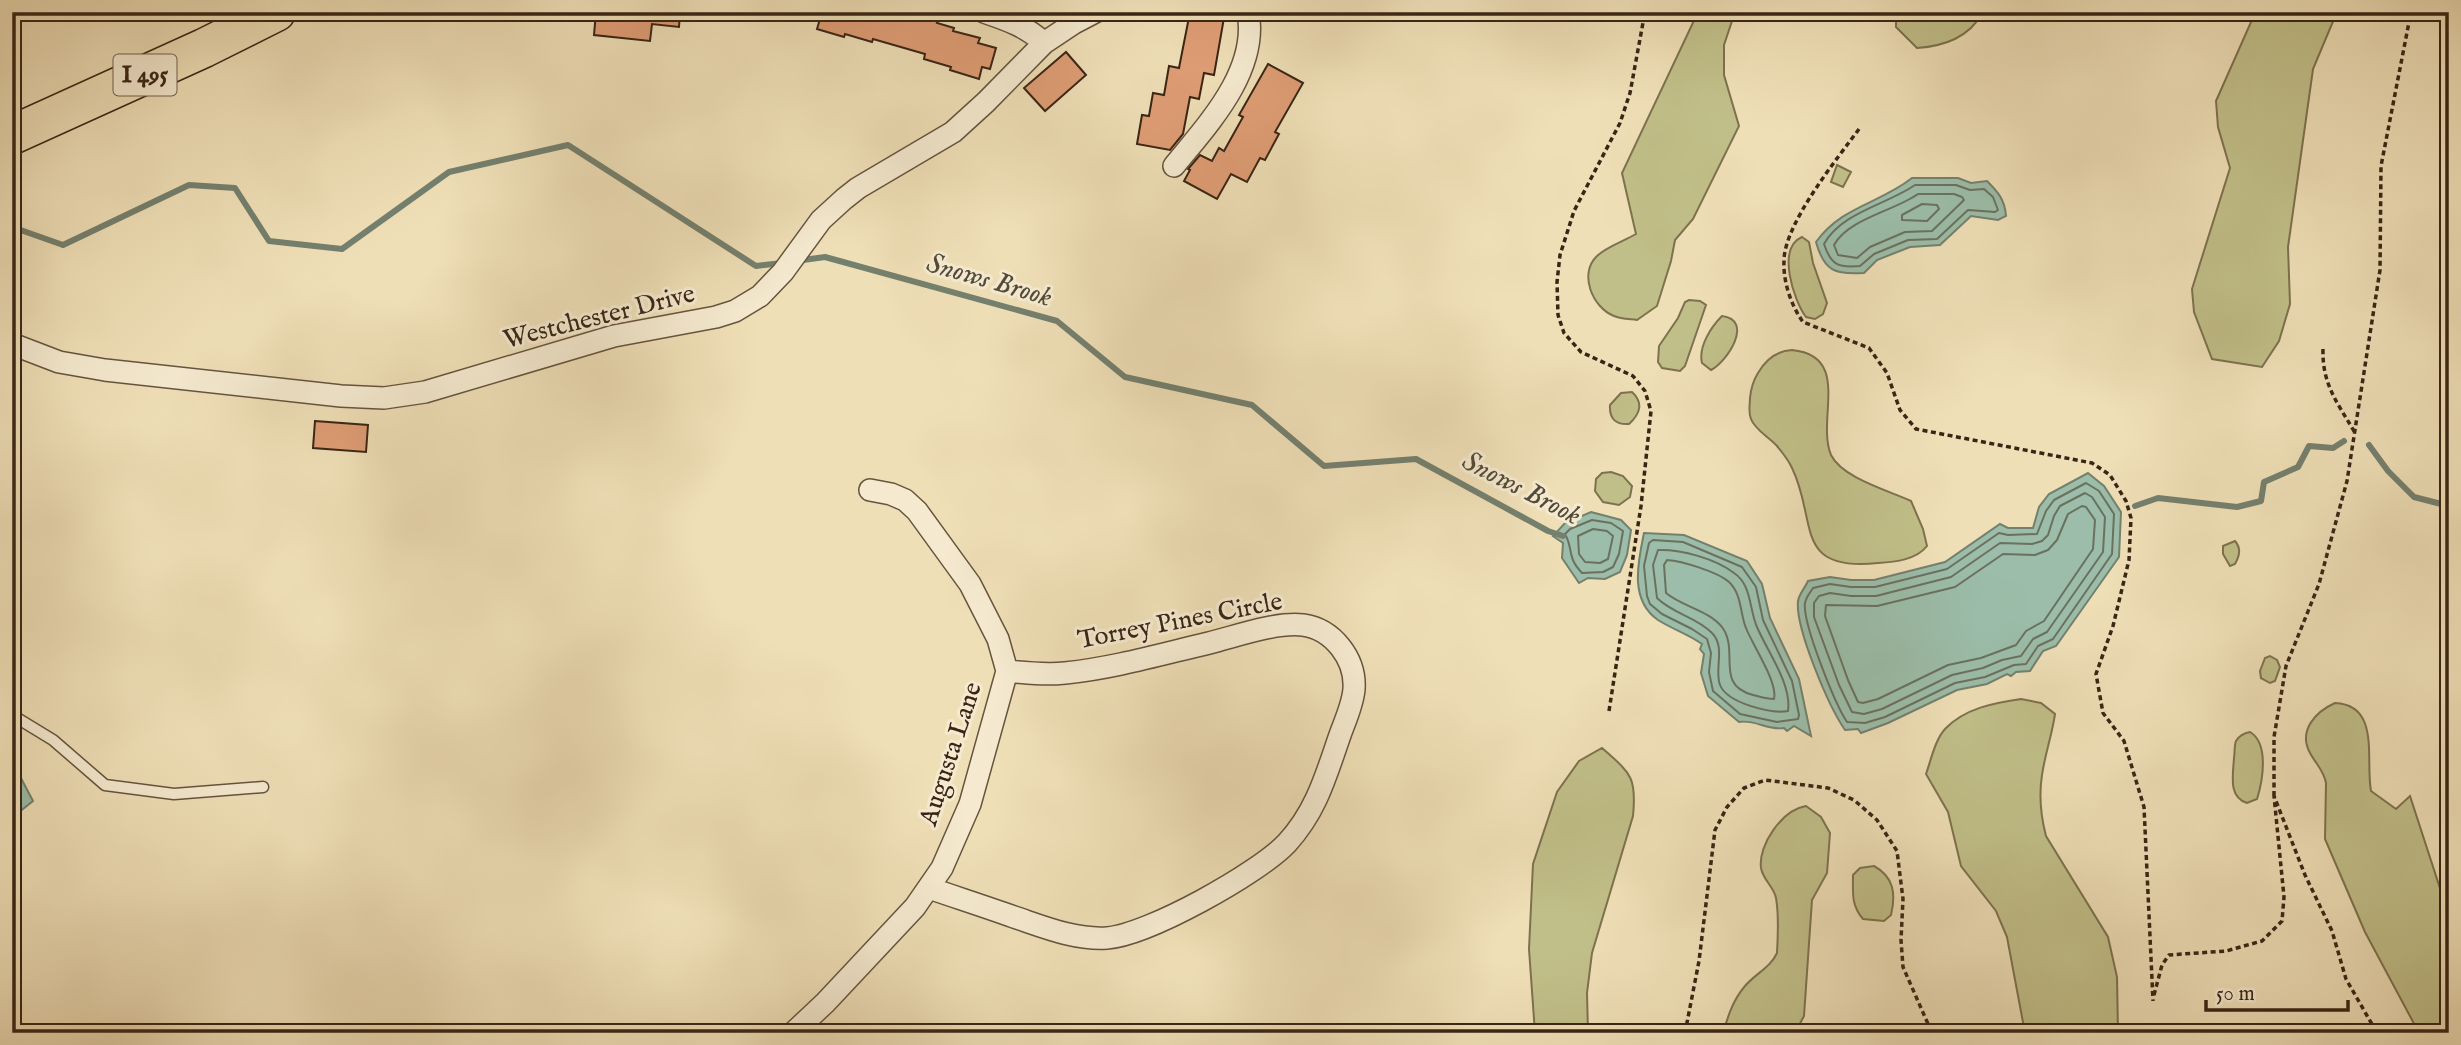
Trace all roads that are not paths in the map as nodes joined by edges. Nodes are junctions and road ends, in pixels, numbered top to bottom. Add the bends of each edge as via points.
1 (276, 12) edge
2 (984, 12) edge
3 (1095, 12) edge
4 (1248, 12) edge
5 (1044, 43) junction
6 (12, 135) edge
7 (1174, 166) dead end
8 (12, 344) edge
9 (870, 490) dead end
10 (1007, 671) junction
11 (12, 715) edge
12 (263, 787) dead end
13 (929, 888) junction
14 (793, 1033) edge

1 - 6 highway, I 495
2 - 5 street via 1017,23
3 - 5 street, Westchester Drive
4 - 7 street via 1250,31 1241,68 1208,124
5 - 8 street, Westchester Drive via 953,132 858,188 830,210 760,296 716,317 614,337 425,392 384,398 105,370 59,362
9 - 10 street, Augusta Lane via 905,500 917,511 975,592 998,639
10 - 13 street, Augusta Lane via 970,803
10 - 13 street, Torrey Pines Circle via 1067,673 1303,625 1338,643 1352,669 1354,689 1318,798 1299,829 1248,874 1175,914 1133,932 1087,938
11 - 12 lane via 53,740 105,785 174,794
13 - 14 street, Augusta Lane

